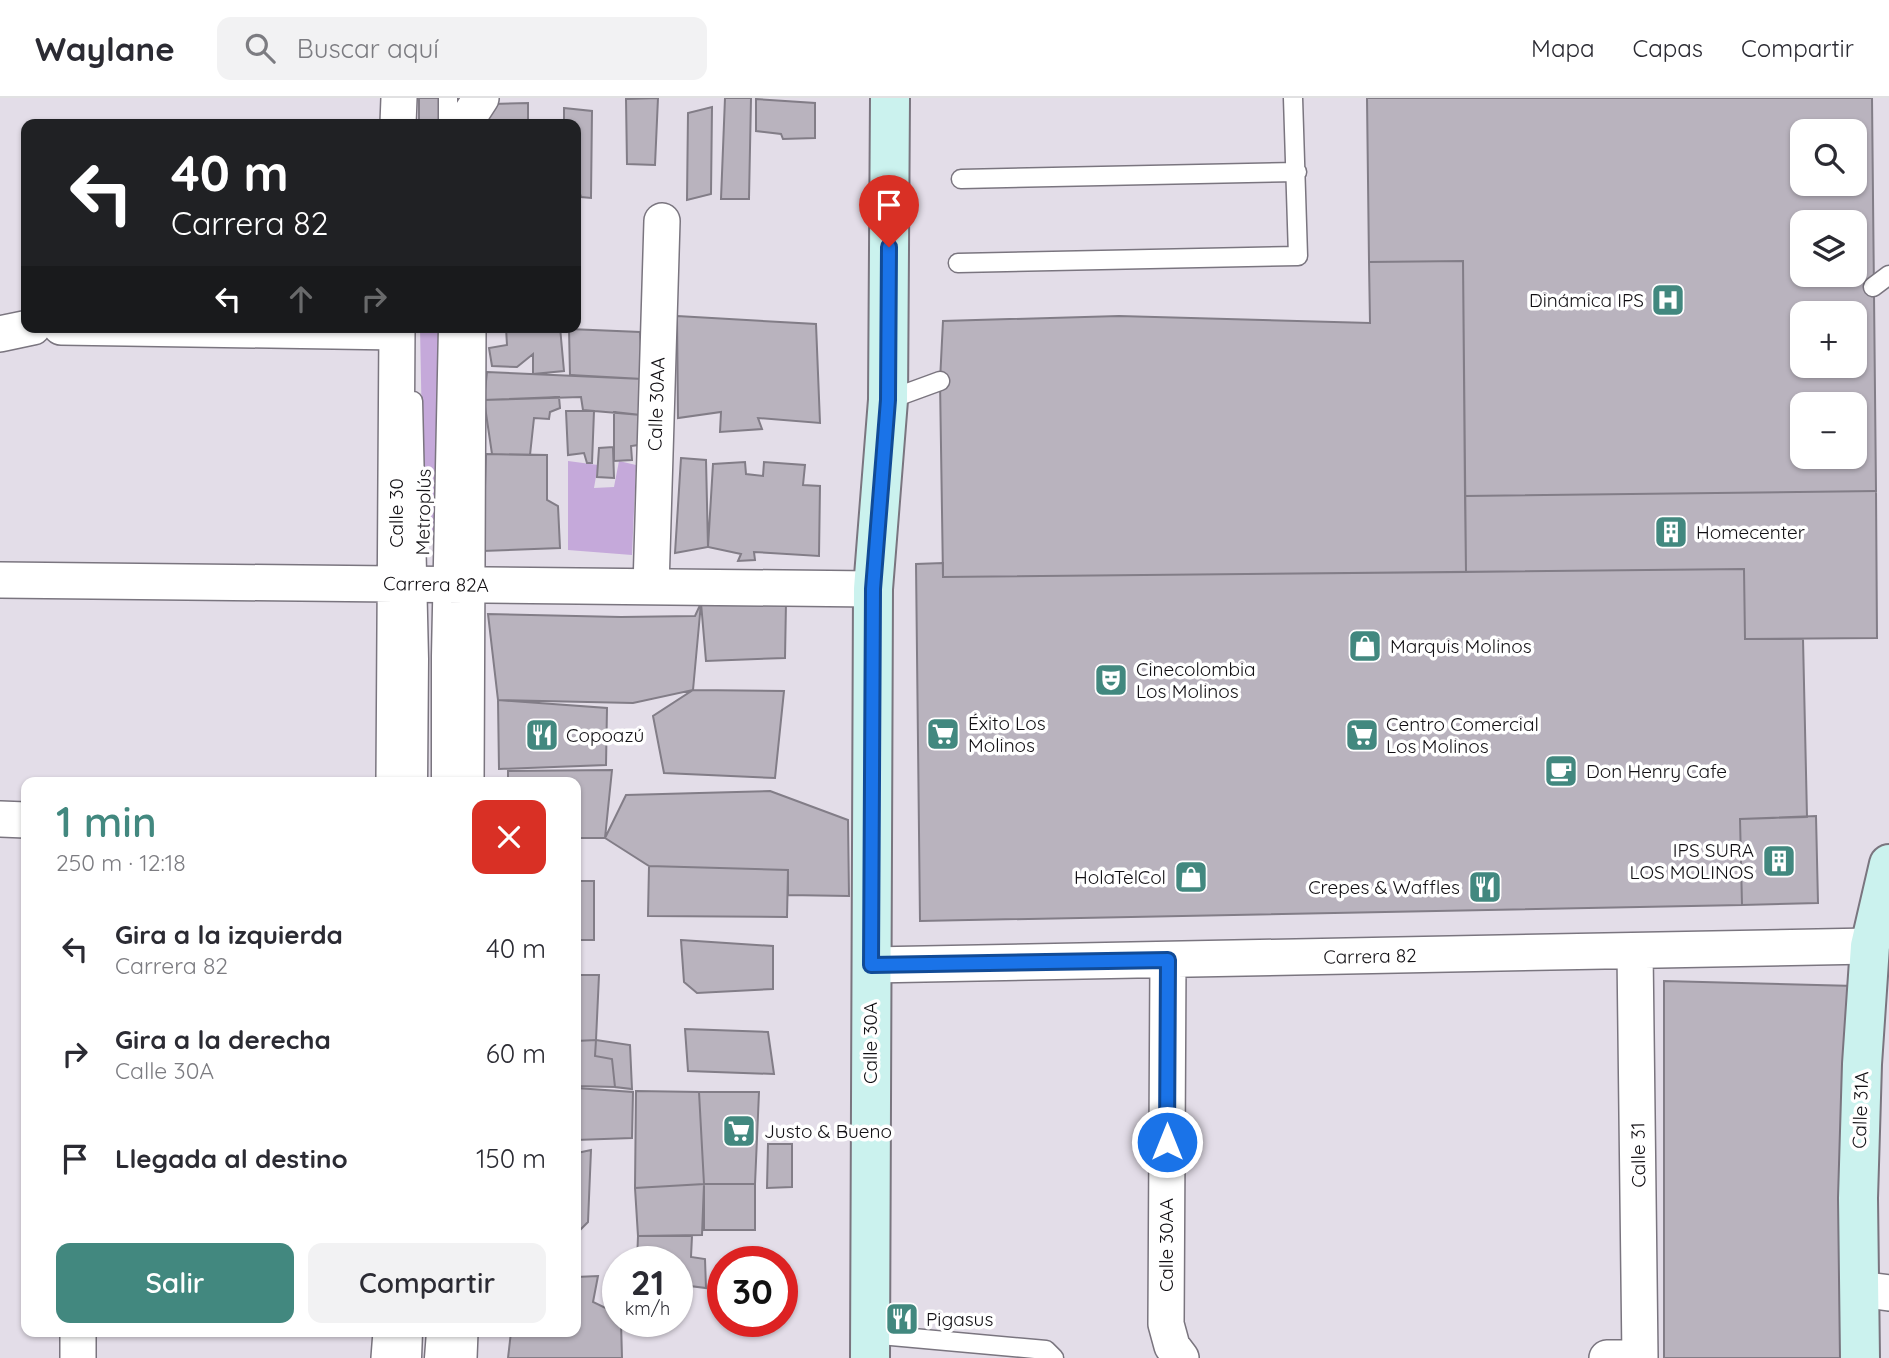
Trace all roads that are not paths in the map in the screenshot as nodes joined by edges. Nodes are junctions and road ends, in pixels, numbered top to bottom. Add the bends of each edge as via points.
1 (398, 98) edge
2 (413, 98) edge
3 (448, 98) edge
4 (481, 98) edge
5 (890, 98) edge
6 (1293, 98) edge
7 (398, 119) edge
8 (413, 119) edge
9 (448, 119) edge
10 (471, 119) edge
11 (1297, 172) junction
12 (961, 179) dead end
13 (662, 220) dead end
14 (958, 263) dead end
15 (1889, 275) edge
16 (1873, 287) dead end
17 (21, 330) edge
18 (402, 333) edge
19 (448, 333) edge
20 (467, 333) edge
21 (0, 334) edge
22 (940, 381) dead end
23 (888, 400) junction
24 (0, 580) edge
25 (431, 584) junction
26 (651, 587) junction
27 (873, 589) junction
28 (395, 777) edge
29 (418, 777) edge
30 (441, 777) edge
31 (466, 777) edge
32 (0, 820) edge
33 (21, 820) edge
34 (1889, 864) edge
35 (1870, 946) junction
36 (1635, 951) junction
37 (1168, 960) junction
38 (871, 965) junction
39 (1874, 1291) edge
40 (78, 1337) edge
41 (391, 1337) edge
42 (413, 1337) edge
43 (436, 1337) edge
44 (460, 1337) edge
45 (870, 1346) edge
46 (961, 1351) edge
47 (78, 1358) edge
48 (389, 1358) edge
49 (412, 1358) edge
50 (434, 1358) edge
51 (459, 1358) edge
52 (1054, 1358) edge
53 (1181, 1358) edge
54 (1629, 1358) edge
55 (1860, 1358) edge

1 - 7 street
2 - 8 lane
3 - 9 lane
4 - 10 street
5 - 23 street, Calle 30A
6 - 11 lane
11 - 12 lane
11 - 14 lane via 1298,256
13 - 26 street, Calle 30AA
15 - 16 lane
17 - 21 street
18 - 25 street, Calle 30
19 - 25 lane, Metroplús
20 - 25 street, Calle 30
22 - 23 lane
23 - 27 street, Calle 30A
24 - 25 street, Carrera 82A
25 - 26 street, Carrera 82A
25 - 28 street, Calle 30
25 - 29 lane, Metroplús
25 - 30 lane, Metroplús
25 - 31 street, Calle 30
26 - 27 street, Carrera 82A
27 - 38 street, Calle 30A
32 - 33 street
34 - 35 street, Calle 31A
35 - 36 street, Carrera 82
35 - 39 street, Calle 31A via 1858,1198
36 - 37 street, Carrera 82
36 - 54 street, Calle 31
37 - 38 street, Carrera 82
37 - 53 street, Calle 30AA via 1166,1324
38 - 45 street, Calle 30A
39 - 55 street, Calle 31A
40 - 47 street
41 - 48 street
42 - 49 lane
43 - 50 lane
44 - 51 street
45 - 46 lane
46 - 52 lane via 1046,1350

